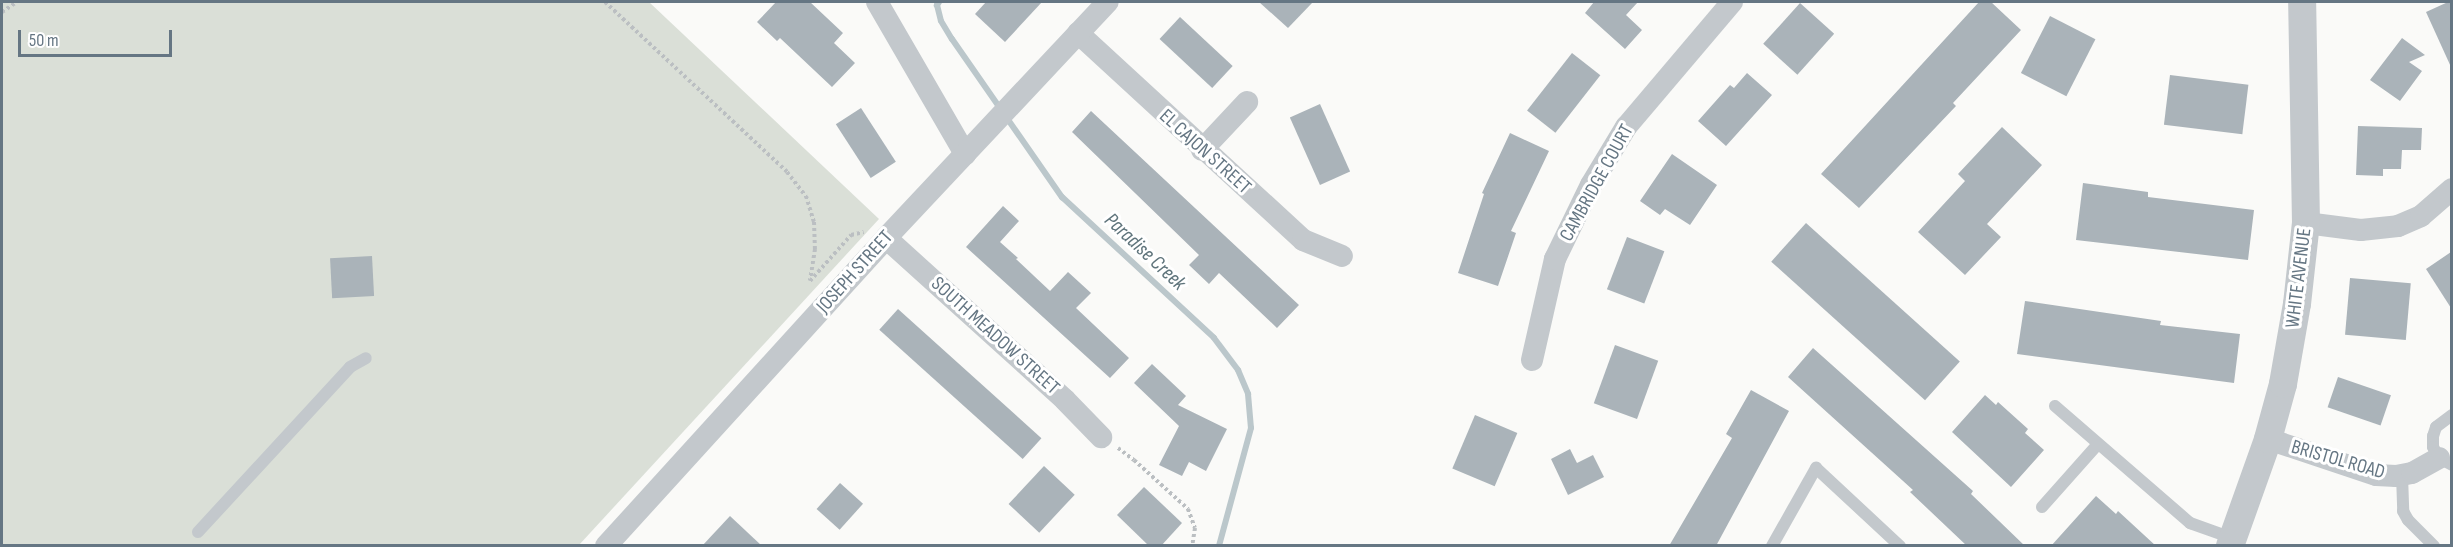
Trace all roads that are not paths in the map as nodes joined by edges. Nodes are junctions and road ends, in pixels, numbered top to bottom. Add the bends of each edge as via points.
1 (877, 2) edge
2 (1108, 2) edge
3 (1732, 2) edge
4 (2302, 2) edge
5 (1078, 33) junction
6 (1247, 102) dead end
7 (1202, 150) junction
8 (965, 154) junction
9 (2451, 189) edge
10 (2306, 223) junction
11 (886, 238) junction
12 (1342, 256) dead end
13 (366, 358) dead end
14 (1532, 360) dead end
15 (2055, 406) dead end
16 (2451, 415) edge
17 (1101, 437) road end
18 (2268, 439) junction
19 (2097, 445) junction
20 (2445, 461) edge
21 (2402, 475) junction
22 (2042, 507) dead end
23 (198, 532) dead end
24 (2231, 542) edge
25 (606, 546) edge
26 (1772, 546) edge
27 (1900, 546) edge
28 (2434, 546) edge

1 - 8 street
2 - 5 street, JOSEPH STREET
3 - 14 street, CAMBRIDGE COURT via 1626,127 1591,186 1555,259
4 - 10 street, WHITE AVENUE
5 - 7 street, EL CAJON STREET
5 - 8 street, JOSEPH STREET
6 - 7 street
7 - 12 street, EL CAJON STREET via 1303,240
8 - 11 street, JOSEPH STREET
9 - 10 street via 2421,216 2398,226 2361,230
10 - 18 street, WHITE AVENUE via 2283,384
11 - 17 street, SOUTH MEADOW STREET
11 - 25 street, JOSEPH STREET
13 - 23 lane via 350,368
15 - 19 lane
16 - 20 lane, BRISTOL ROAD via 2436,427 2433,436 2433,447
18 - 21 street, BRISTOL ROAD via 2376,475
18 - 24 street, WHITE AVENUE
19 - 22 lane
19 - 24 lane via 2190,523
20 - 21 street, BRISTOL ROAD
21 - 28 lane via 2403,511
26 - 27 lane via 1816,468

